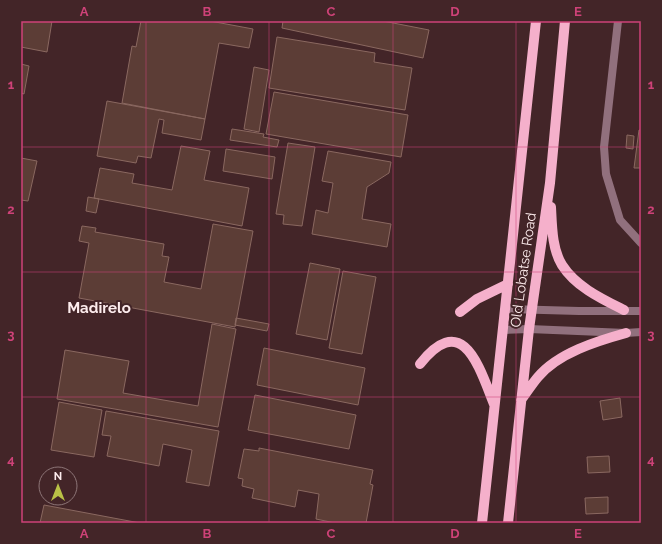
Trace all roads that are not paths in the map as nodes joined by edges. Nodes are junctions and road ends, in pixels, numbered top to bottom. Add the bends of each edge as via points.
1 (536, 21) edge
2 (565, 21) edge
3 (618, 21) edge
4 (550, 183) junction
5 (641, 243) edge
6 (508, 284) junction
7 (505, 309) junction
8 (532, 309) junction
9 (624, 310) junction
10 (641, 311) edge
11 (460, 312) dead end
12 (529, 329) junction
13 (504, 330) junction
14 (641, 332) edge
15 (626, 333) junction
16 (420, 364) dead end
17 (521, 400) junction
18 (495, 406) junction
19 (482, 523) edge
20 (508, 523) edge

1 - 6 main road, Old Lobatse Road
2 - 4 main road, Old Lobatse Road
3 - 5 street via 604,147 606,174 620,220
4 - 8 main road, Old Lobatse Road
4 - 9 main road via 555,246 562,265 587,290
6 - 7 main road, Old Lobatse Road
6 - 11 main road via 477,299
7 - 8 street
7 - 13 main road, Old Lobatse Road
8 - 9 street
8 - 12 main road, Old Lobatse Road
9 - 10 street
12 - 13 street
12 - 15 street
12 - 17 main road, Old Lobatse Road
13 - 18 main road, Old Lobatse Road
14 - 15 street
15 - 17 main road via 596,341 562,358 538,376
16 - 18 main road via 429,352 445,343 456,342 464,346 476,361
17 - 20 main road, Old Lobatse Road
18 - 19 main road, Old Lobatse Road

